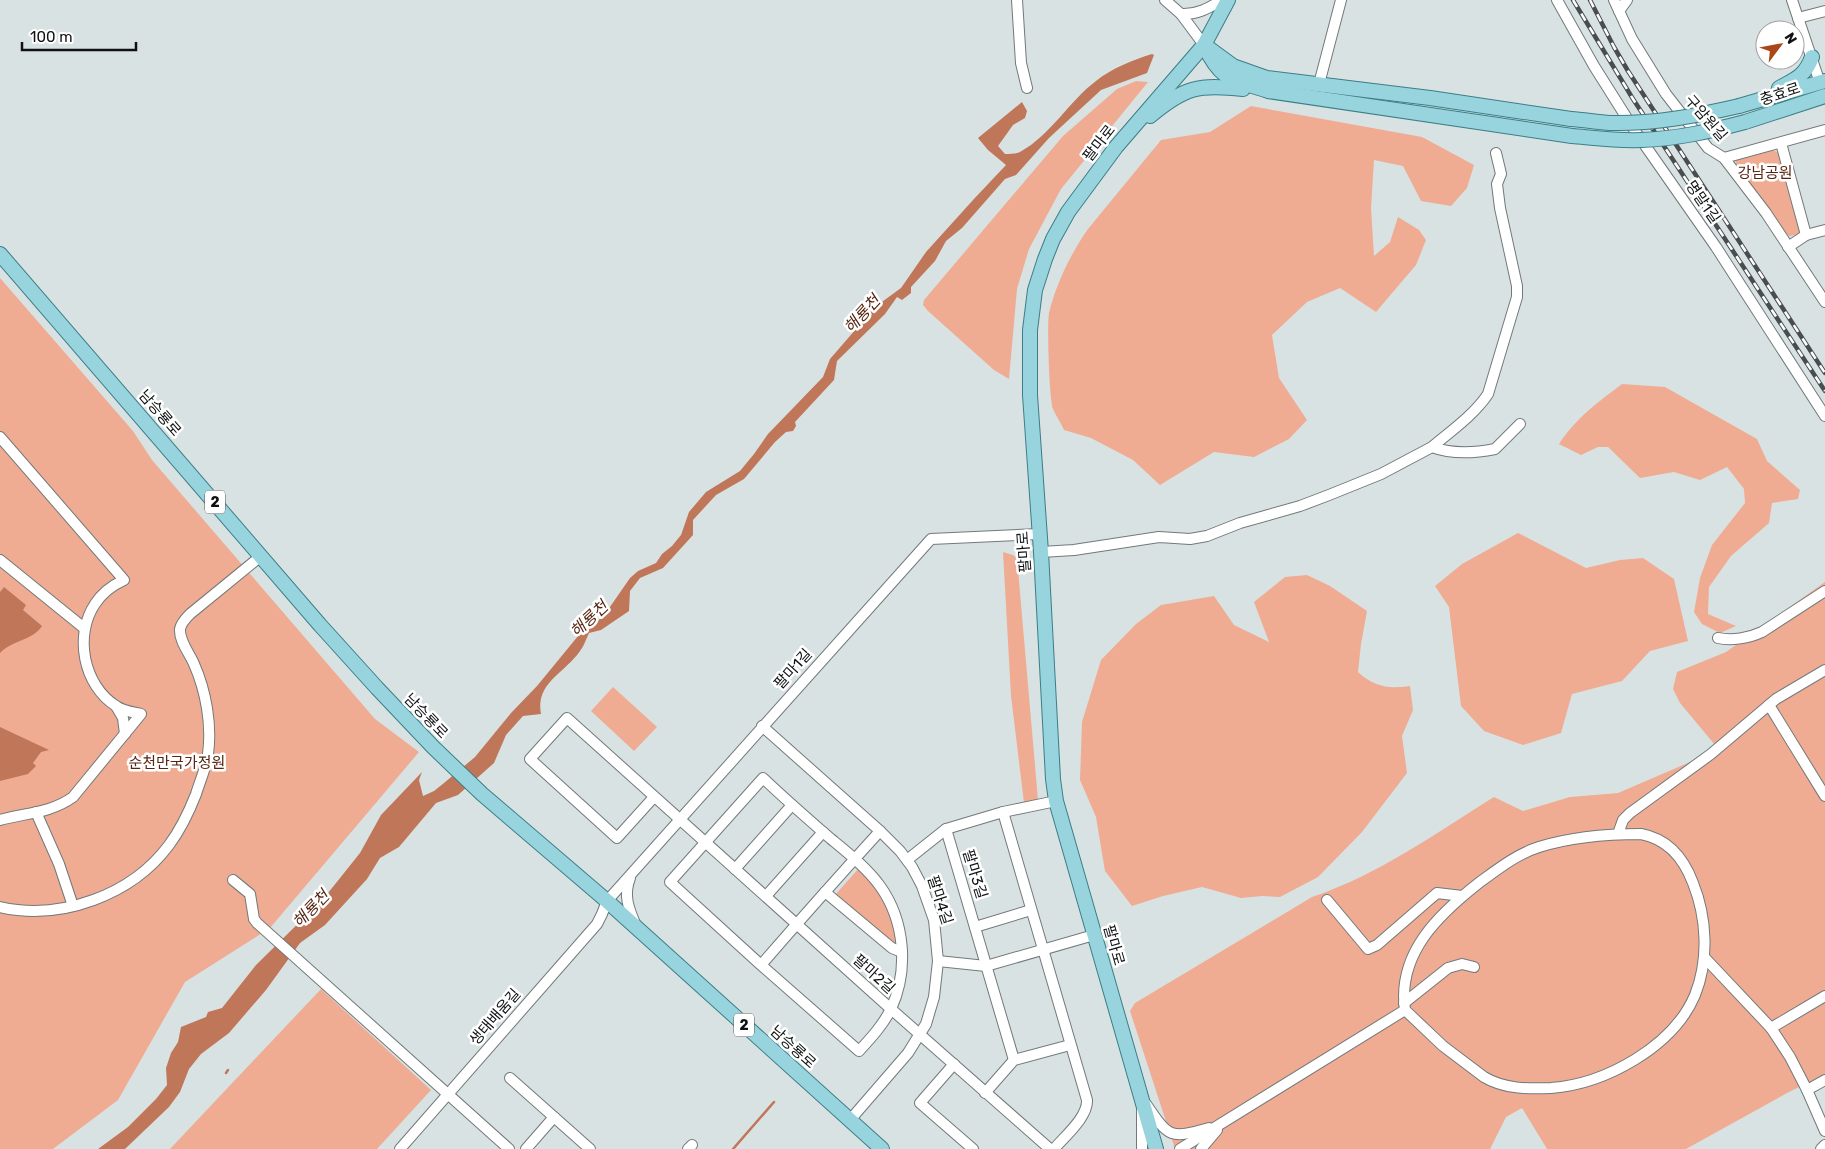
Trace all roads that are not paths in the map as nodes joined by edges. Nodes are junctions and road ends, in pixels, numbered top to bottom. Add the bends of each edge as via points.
1 (1017, 0) edge
2 (1165, 0) edge
3 (1222, 0) edge
4 (1228, 0) edge
5 (1342, 0) edge
6 (1614, 0) edge
7 (1627, 0) edge
8 (1792, 0) edge
9 (1557, 2) edge
10 (1825, 10) edge
11 (1619, 11) junction
12 (1181, 14) junction
13 (1798, 18) junction
14 (1204, 46) junction
15 (1812, 57) junction
16 (1823, 82) edge
17 (1318, 84) junction
18 (1027, 88) dead end
19 (1268, 91) junction
20 (1766, 98) junction
21 (1824, 100) edge
22 (1825, 130) edge
23 (1126, 135) junction
24 (1781, 144) junction
25 (1496, 153) dead end
26 (1724, 158) junction
27 (1825, 230) edge
28 (1806, 235) junction
29 (1788, 247) junction
30 (0, 254) edge
31 (1825, 302) edge
32 (1825, 416) edge
33 (1520, 424) dead end
34 (0, 437) edge
35 (1432, 447) junction
36 (1039, 534) junction
37 (1041, 552) junction
38 (261, 556) junction
39 (0, 560) edge
40 (1825, 591) edge
41 (84, 628) junction
42 (1718, 638) dead end
43 (1825, 670) edge
44 (1769, 705) junction
45 (116, 706) junction
46 (762, 726) junction
47 (125, 734) junction
48 (1825, 796) edge
49 (654, 797) junction
50 (1056, 800) junction
51 (792, 805) junction
52 (36, 812) junction
53 (1003, 812) junction
54 (679, 819) junction
55 (0, 820) edge
56 (946, 829) junction
57 (880, 831) junction
58 (824, 832) junction
59 (1618, 834) junction
60 (705, 842) junction
61 (854, 859) junction
62 (907, 860) junction
63 (735, 869) junction
64 (632, 872) junction
65 (233, 880) dead end
66 (825, 892) junction
67 (766, 896) junction
68 (1462, 896) junction
69 (1328, 900) dead end
70 (607, 901) junction
71 (73, 906) junction
72 (0, 907) edge
73 (1031, 910) junction
74 (797, 924) junction
75 (975, 927) junction
76 (638, 929) junction
77 (1094, 935) junction
78 (1043, 950) junction
79 (902, 952) junction
80 (1704, 957) junction
81 (938, 962) junction
82 (761, 964) junction
83 (986, 966) junction
84 (1474, 967) dead end
85 (1825, 996) edge
86 (1404, 1007) junction
87 (891, 1009) junction
88 (1771, 1028) junction
89 (921, 1034) junction
90 (1070, 1044) junction
91 (1014, 1060) junction
92 (954, 1064) junction
93 (510, 1078) dead end
94 (1825, 1080) edge
95 (1807, 1090) junction
96 (986, 1093) junction
97 (448, 1095) junction
98 (1141, 1097) junction
99 (554, 1117) junction
100 (850, 1120) junction
101 (1223, 1123) junction
102 (1825, 1131) edge
103 (1825, 1146) edge
104 (400, 1149) edge
105 (509, 1149) edge
106 (526, 1149) edge
107 (590, 1149) edge
108 (882, 1149) edge
109 (973, 1149) edge
110 (1052, 1149) edge
111 (1142, 1149) edge
112 (1156, 1149) edge
113 (1180, 1149) edge
114 (1201, 1149) edge
115 (1821, 1149) edge

1 - 18 street via 1021,63
2 - 12 street
3 - 12 street via 1191,15
4 - 14 main road, 팔마로
5 - 17 street
6 - 11 street, 구암원길
7 - 11 street
8 - 13 street
9 - 32 street, 명말1길 via 1635,131 1716,247
10 - 13 street
11 - 26 street, 구암원길 via 1666,94 1708,148
12 - 14 street
13 - 15 street
14 - 17 main road, 충효로 via 1246,72
14 - 19 main road via 1219,71 1231,80
14 - 23 main road, 팔마로
15 - 16 street
15 - 20 main road via 1802,75
16 - 20 main road, 충효로
16 - 21 main road
17 - 20 main road, 충효로, bridge via 1608,123 1668,120
19 - 21 main road, 충효로, bridge via 1572,136 1641,140 1709,132
19 - 23 main road via 1223,87 1190,90 1174,98
22 - 24 street
23 - 36 main road, 팔마로 via 1062,222 1044,259 1035,290 1029,355
24 - 26 street
24 - 28 street
25 - 35 street via 1500,208 1516,274 1517,297 1488,394
26 - 29 street, 구암원길
27 - 28 street
28 - 29 street
29 - 31 street, 구암원길
30 - 38 main road, 남승룡로 / 2
33 - 35 street via 1495,450 1453,452
34 - 41 street via 124,580 106,591 95,604
35 - 37 street via 1381,474 1329,495 1207,536 1190,539 1159,537
36 - 37 main road, 팔마로
36 - 46 street, 팔마1길 via 930,539
37 - 50 main road, 팔마로
38 - 70 main road, 남승룡로 / 2 via 377,688 434,747 482,794
38 - 71 street via 190,614 180,628 203,693 208,722 208,754 190,810 156,860 107,895
39 - 41 street
40 - 42 street via 1752,637
41 - 45 street via 83,647 88,670 100,692
43 - 44 street
44 - 48 street
44 - 59 street via 1711,754 1630,813 1623,820
45 - 47 street via 123,718
45 - 47 street via 141,714
46 - 54 street, 팔마1길
46 - 57 street, 팔마4길
47 - 52 street via 76,795 63,804
49 - 49 street, 팔마2길 via 567,718 530,759 617,838
49 - 54 street, 팔마2길
50 - 53 street
50 - 77 main road, 팔마로
51 - 58 street
51 - 60 street via 763,778
51 - 63 street
52 - 55 street
52 - 71 street
53 - 56 street
53 - 73 street
54 - 60 street, 팔마2길
54 - 64 street, 팔마1길
56 - 62 street
56 - 75 street, 팔마3길
57 - 61 street
57 - 62 street, 팔마4길
58 - 61 street
58 - 67 street
59 - 68 street via 1564,841 1532,850 1514,858
59 - 80 street via 1649,835 1657,839 1674,851 1686,868 1696,890 1704,924
60 - 63 street, 팔마2길
60 - 82 street via 670,882
61 - 66 street
61 - 79 street via 886,895 897,921
62 - 81 street, 팔마4길 via 928,902 935,928
63 - 67 street, 팔마2길
64 - 70 street, 팔마1길
64 - 76 street via 626,899
65 - 97 street via 250,894 257,923
66 - 74 street
66 - 79 street via 892,948
67 - 74 street, 팔마2길
68 - 69 street via 1437,892 1378,945 1368,949
68 - 86 street via 1433,924 1417,949 1404,979
70 - 76 main road, 남승룡로 / 2
70 - 97 street, 생태배움길 via 596,924
71 - 72 street via 33,910
73 - 75 street
73 - 78 street
74 - 82 street
74 - 87 street, 팔마2길
75 - 83 street, 팔마3길
76 - 100 main road, 남승룡로 / 2
77 - 78 street
77 - 98 main road, 팔마로
78 - 83 street
78 - 90 street
79 - 87 street
80 - 86 street via 1695,994 1668,1033 1633,1061 1613,1072 1560,1087 1524,1088 1490,1080 1443,1046
80 - 88 street
81 - 83 street
81 - 89 street, 팔마4길 via 934,997
82 - 87 street via 859,1051
83 - 91 street, 팔마3길
84 - 86 street via 1462,964 1448,968
85 - 88 street
86 - 101 street
87 - 89 street, 팔마2길
88 - 95 street
89 - 92 street, 팔마2길
89 - 100 street, 팔마4길
90 - 91 street
90 - 110 street via 1088,1106
91 - 96 street
92 - 96 street, 팔마2길
92 - 109 street via 920,1103
93 - 99 street
94 - 95 street
95 - 102 street
96 - 110 street, 팔마2길
97 - 104 street, 생태배움길
97 - 105 street
98 - 101 street via 1162,1127 1175,1135
98 - 111 street
98 - 112 main road, 팔마로
99 - 106 street
99 - 107 street
100 - 108 main road, 남승룡로 / 2
101 - 113 street
101 - 114 street
103 - 115 street

